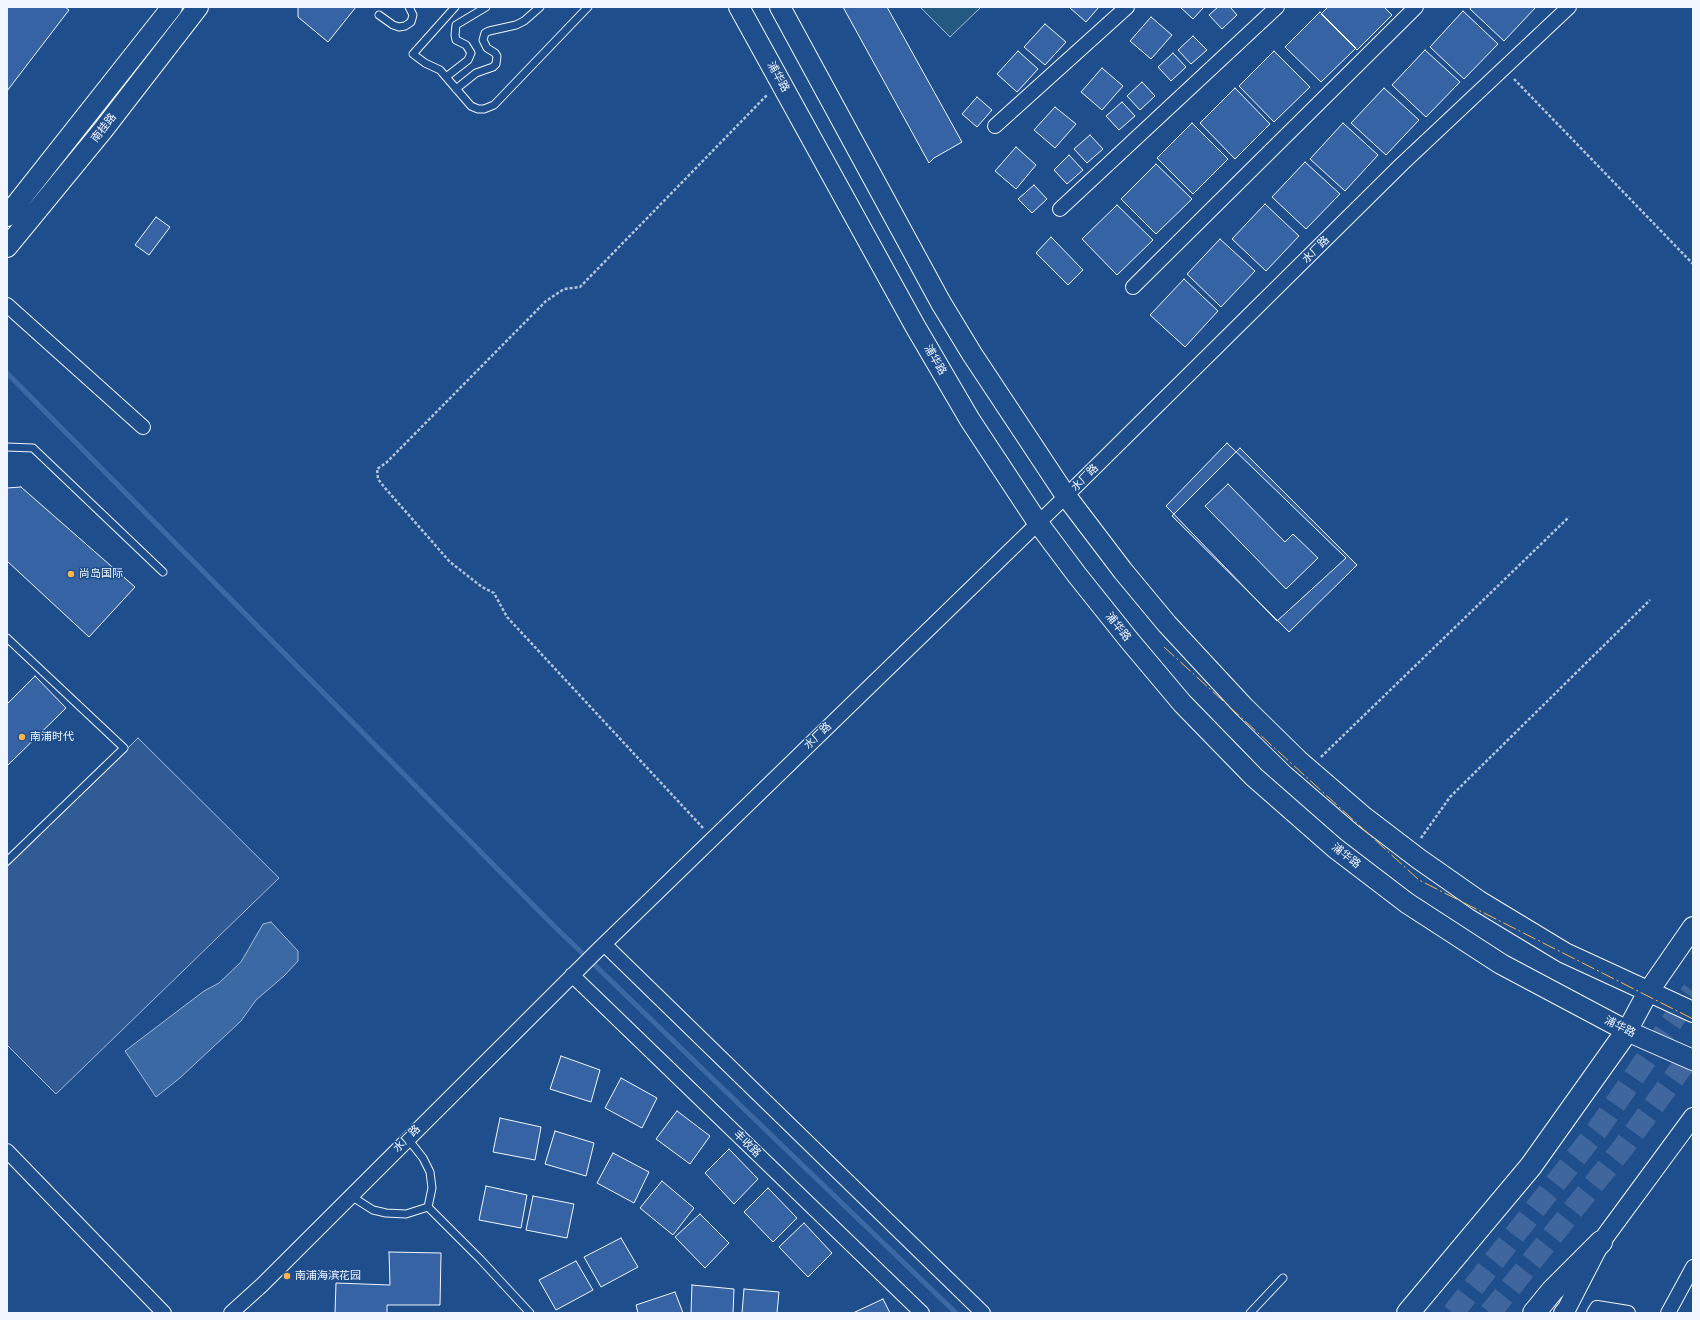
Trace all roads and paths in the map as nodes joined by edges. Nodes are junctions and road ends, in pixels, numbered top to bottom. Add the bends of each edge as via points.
1 (172, 7) edge
2 (198, 7) edge
3 (409, 7) edge
4 (486, 7) edge
5 (540, 7) edge
6 (588, 7) edge
7 (739, 7) edge
8 (780, 7) edge
9 (1127, 7) edge
10 (1277, 7) edge
11 (1416, 7) edge
12 (1569, 7) edge
13 (452, 8) edge
14 (379, 15) dead end
15 (1504, 68) junction
16 (446, 77) junction
17 (780, 81) junction
18 (456, 89) junction
19 (995, 126) dead end
20 (1060, 209) dead end
21 (7, 216) edge
22 (7, 247) edge
23 (1693, 264) edge
24 (1133, 286) dead end
25 (7, 305) edge
26 (144, 427) dead end
27 (7, 447) edge
28 (1066, 496) junction
29 (1569, 516) dead end
30 (1038, 523) junction
31 (163, 572) dead end
32 (1650, 600) dead end
33 (7, 638) edge
34 (1309, 769) junction
35 (713, 838) junction
36 (1410, 853) junction
37 (7, 861) edge
38 (1693, 927) edge
39 (601, 947) junction
40 (572, 975) junction
41 (1648, 992) junction
42 (1693, 1012) edge
43 (1627, 1031) junction
44 (1693, 1060) edge
45 (1693, 1117) edge
46 (408, 1139) junction
47 (7, 1152) edge
48 (351, 1196) junction
49 (428, 1207) junction
50 (1601, 1242) junction
51 (1693, 1267) edge
52 (1283, 1278) dead end
53 (164, 1313) edge
54 (231, 1313) edge
55 (530, 1313) edge
56 (922, 1313) edge
57 (983, 1313) edge
58 (1250, 1313) edge
59 (1408, 1313) edge
60 (1534, 1313) edge
61 (1563, 1313) edge
62 (1594, 1313) edge
63 (1628, 1313) edge
64 (1668, 1313) edge

1 - 21 main road, 南桂路
2 - 22 main road, 南桂路 via 96,139
3 - 14 lane via 412,15 410,22 405,26 393,25
4 - 16 lane via 456,25 456,40 466,45 471,53 468,60
5 - 18 lane via 516,25 485,33 483,40 487,48 497,56 496,64 476,73
6 - 18 lane via 494,104 484,109 475,108
7 - 17 main road, 浦华路
8 - 28 main road via 941,303
9 - 19 street
10 - 20 street
11 - 24 street
12 - 15 street, 水厂路
13 - 16 lane via 413,54
15 - 23 path
15 - 28 street, 水厂路 via 1402,164
16 - 18 lane
17 - 30 main road, 浦华路 via 915,326 970,420
17 - 35 path via 580,287 564,289 546,301 386,463 377,469 378,479 385,488 450,562 482,587 494,593 507,617
25 - 26 street
27 - 31 lane via 33,448
28 - 30 street, 水厂路
28 - 34 main road via 1167,624 1244,707
29 - 34 path
30 - 35 street, 水厂路
30 - 43 main road, 浦华路 via 1124,634 1182,703 1254,777 1335,848 1408,902 1500,964
32 - 36 path via 1450,797
33 - 37 lane via 124,748
34 - 36 main road
35 - 39 street, 水厂路
36 - 41 main road via 1479,902 1565,953
38 - 41 main road
39 - 40 street, 水厂路
39 - 57 street
40 - 46 street, 水厂路
40 - 56 street, 丰收路
41 - 42 main road
41 - 43 main road
43 - 44 main road, 浦华路
43 - 59 highway via 1531,1166
45 - 50 street
46 - 48 street, 水厂路
46 - 49 lane via 430,1172 432,1188
47 - 53 street
48 - 49 lane via 373,1210 386,1213 406,1214
48 - 54 street, 水厂路
49 - 55 lane
50 - 60 highway via 1552,1291
50 - 61 street
51 - 64 street
52 - 58 lane
62 - 63 street via 1597,1308

